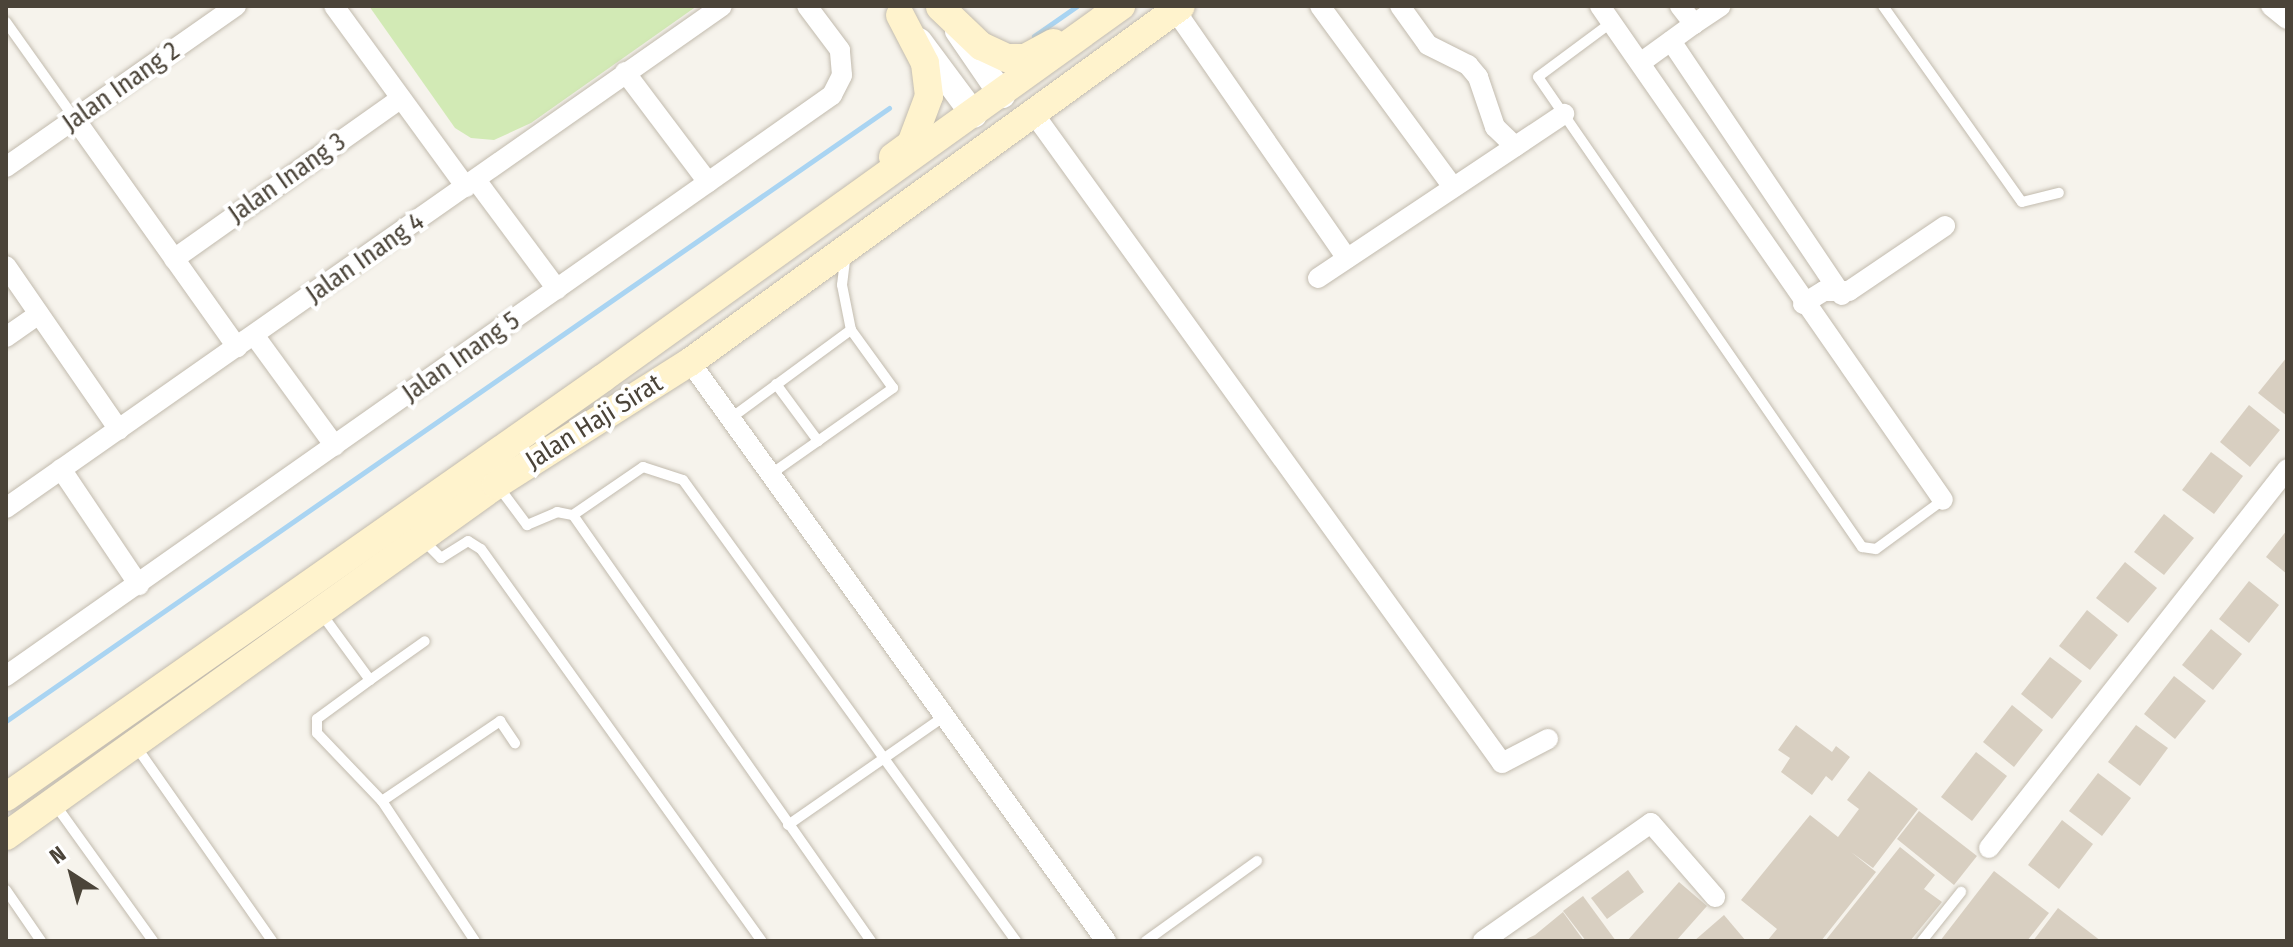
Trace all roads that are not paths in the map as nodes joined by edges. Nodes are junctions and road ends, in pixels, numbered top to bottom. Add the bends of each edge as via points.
1 (236, 6) edge
2 (334, 6) edge
3 (722, 6) edge
4 (807, 6) edge
5 (940, 6) edge
6 (1114, 6) edge
7 (1121, 6) edge
8 (1320, 6) edge
9 (1400, 6) edge
10 (1680, 6) edge
11 (1721, 6) edge
12 (1883, 6) edge
13 (2271, 6) edge
14 (1174, 7) edge
15 (896, 10) edge
16 (1606, 14) edge
17 (2287, 19) edge
18 (6, 22) edge
19 (1694, 24) junction
20 (1671, 41) junction
21 (1643, 61) junction
22 (625, 72) junction
23 (401, 98) junction
24 (991, 109) junction
25 (1034, 114) junction
26 (1564, 114) junction
27 (75, 119) junction
28 (1515, 146) junction
29 (6, 167) edge
30 (708, 182) junction
31 (471, 184) junction
32 (1453, 187) junction
33 (2059, 193) dead end
34 (924, 195) junction
35 (1945, 226) dead end
36 (846, 250) junction
37 (1347, 258) junction
38 (174, 259) junction
39 (6, 266) edge
40 (1318, 278) dead end
41 (557, 289) junction
42 (1842, 295) junction
43 (1803, 304) junction
44 (39, 314) junction
45 (851, 330) junction
46 (6, 337) edge
47 (246, 341) junction
48 (690, 362) junction
49 (603, 378) junction
50 (776, 384) junction
51 (731, 418) junction
52 (119, 430) junction
53 (818, 441) junction
54 (335, 446) junction
55 (61, 469) junction
56 (2287, 469) edge
57 (771, 474) junction
58 (496, 485) junction
59 (1943, 500) joint
60 (6, 508) edge
61 (573, 515) junction
62 (421, 538) junction
63 (139, 585) junction
64 (319, 611) junction
65 (425, 641) dead end
66 (6, 676) edge
67 (370, 680) junction
68 (945, 716) junction
69 (1548, 739) dead end
70 (134, 743) junction
71 (515, 743) dead end
72 (883, 755) junction
73 (11, 793) edge
74 (53, 801) junction
75 (382, 801) junction
76 (788, 825) junction
77 (6, 836) edge
78 (1989, 848) dead end
79 (1257, 861) dead end
80 (6, 890) edge
81 (1961, 892) dead end
82 (1715, 897) dead end
83 (41, 941) edge
84 (153, 941) edge
85 (272, 941) edge
86 (475, 941) edge
87 (762, 941) edge
88 (871, 941) edge
89 (1016, 941) edge
90 (1106, 941) edge
91 (1146, 941) edge
92 (1483, 941) edge
93 (1922, 941) edge

1 - 27 street, Jalan Inang 2
2 - 23 street
3 - 22 street, Jalan Inang 4
4 - 30 street, Jalan Inang 5 via 840,50 842,75 832,95
5 - 6 main road via 981,46 1007,58 1025,58
5 - 24 street
7 - 24 main road, Jalan Haji Sirat
8 - 32 street
9 - 28 street via 1428,45 1468,65 1478,77 1495,127
10 - 19 street
11 - 19 street
12 - 33 lane via 2022,202
13 - 17 street
14 - 24 main road via 1016,111
14 - 25 main road, Jalan Haji Sirat
14 - 37 street
15 - 24 street
15 - 49 main road via 925,63 929,96 911,144 669,321
16 - 21 street
16 - 26 lane via 1538,77
18 - 27 lane
19 - 20 street
20 - 21 street
20 - 42 street
21 - 43 street
22 - 30 street
22 - 31 street, Jalan Inang 4
23 - 31 street
23 - 38 street, Jalan Inang 3
24 - 34 main road via 987,132 936,170
24 - 49 main road, Jalan Haji Sirat
25 - 34 main road, Jalan Haji Sirat
25 - 69 street via 1502,763
26 - 28 street
26 - 59 lane via 1862,547 1876,549
27 - 29 street, Jalan Inang 2
27 - 38 street
28 - 32 street
30 - 41 street, Jalan Inang 5
31 - 41 street
31 - 47 street, Jalan Inang 4
32 - 37 street
34 - 36 main road, Jalan Haji Sirat
35 - 42 street
36 - 45 lane via 842,285
36 - 48 main road, Jalan Haji Sirat
37 - 40 street
38 - 47 street
39 - 44 street
41 - 54 street, Jalan Inang 5
42 - 43 street via 1824,291
43 - 59 street
44 - 46 street
44 - 52 street
45 - 50 lane
45 - 53 lane via 893,388
47 - 52 street, Jalan Inang 4
47 - 54 street
48 - 51 street
48 - 58 main road, Jalan Haji Sirat
49 - 73 main road, Jalan Haji Sirat
50 - 51 lane
50 - 53 lane
51 - 57 street
52 - 55 street, Jalan Inang 4
53 - 57 lane
54 - 63 street, Jalan Inang 5
55 - 60 street, Jalan Inang 4
55 - 63 street
56 - 78 street
57 - 68 street
58 - 61 lane via 527,525 557,512
58 - 62 main road, Jalan Haji Sirat
61 - 72 lane via 643,467 683,480
61 - 76 lane
62 - 64 main road, Jalan Haji Sirat
62 - 87 lane via 441,558 468,541 481,549
63 - 66 street, Jalan Inang 5
64 - 67 lane
64 - 70 main road, Jalan Haji Sirat
65 - 67 lane
67 - 75 lane via 316,725
68 - 72 lane
68 - 90 street
70 - 74 main road, Jalan Haji Sirat
70 - 85 lane
71 - 75 lane via 500,721
72 - 76 lane
72 - 89 lane
74 - 77 main road, Jalan Haji Sirat
74 - 84 lane
75 - 86 lane
76 - 88 lane
79 - 91 lane
80 - 83 lane
81 - 93 lane
82 - 92 street via 1651,823

